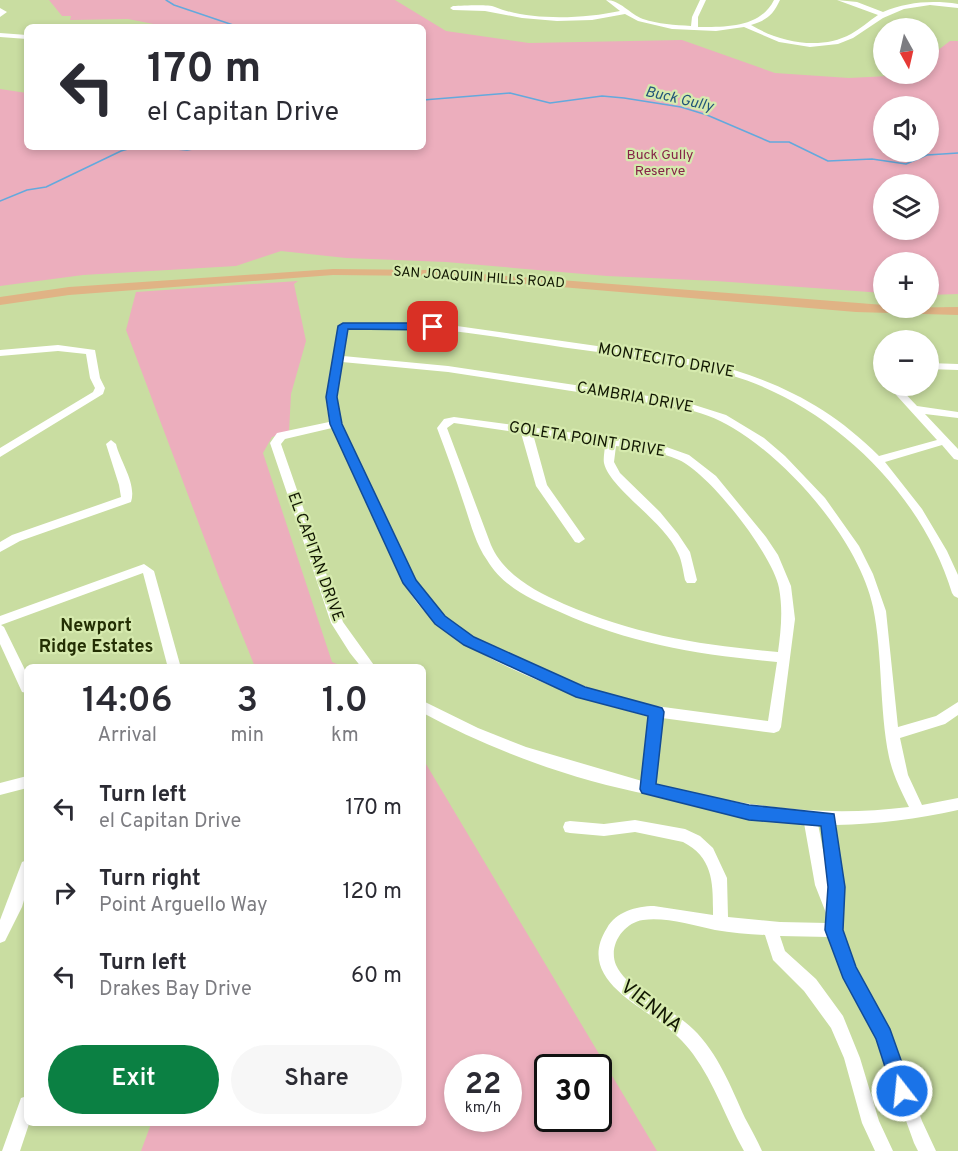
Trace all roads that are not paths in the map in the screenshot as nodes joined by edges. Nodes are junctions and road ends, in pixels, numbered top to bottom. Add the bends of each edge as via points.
1 (609, 0) edge
2 (703, 0) edge
3 (777, 0) edge
4 (840, 0) edge
5 (854, 1) edge
6 (930, 1) edge
7 (958, 6) edge
8 (453, 8) dead end
9 (0, 10) edge
10 (626, 12) junction
11 (0, 15) edge
12 (883, 15) junction
13 (744, 24) junction
14 (694, 29) junction
15 (2, 36) edge
16 (24, 37) edge
17 (0, 292) edge
18 (873, 299) edge
19 (0, 301) edge
20 (939, 301) edge
21 (958, 301) edge
22 (958, 311) edge
23 (0, 353) edge
24 (338, 359) junction
25 (939, 366) edge
26 (958, 367) edge
27 (903, 396) edge
28 (915, 409) junction
29 (958, 415) edge
30 (336, 424) junction
31 (526, 430) junction
32 (611, 441) junction
33 (944, 441) junction
34 (111, 444) dead end
35 (0, 453) edge
36 (958, 456) edge
37 (880, 460) junction
38 (579, 539) dead end
39 (0, 548) edge
40 (691, 580) dead end
41 (958, 593) edge
42 (0, 621) edge
43 (0, 630) edge
44 (784, 658) junction
45 (174, 664) edge
46 (367, 664) edge
47 (24, 682) edge
48 (426, 708) edge
49 (958, 708) edge
50 (656, 712) junction
51 (892, 735) junction
52 (24, 783) edge
53 (0, 789) edge
54 (648, 789) junction
55 (958, 804) edge
56 (919, 813) junction
57 (810, 819) junction
58 (828, 819) junction
59 (570, 827) dead end
60 (24, 876) edge
61 (834, 913) junction
62 (721, 923) junction
63 (771, 930) junction
64 (834, 930) junction
65 (0, 936) edge
66 (24, 1112) edge
67 (10, 1151) edge
68 (753, 1151) edge
69 (884, 1151) edge
70 (927, 1151) edge

1 - 10 street
2 - 14 street
3 - 13 street via 769,14
4 - 5 street
5 - 12 street
6 - 7 street
6 - 12 street
8 - 10 street via 578,19
9 - 11 street via 4,12
10 - 14 street via 658,25
12 - 13 street via 851,37 822,44 778,40 756,33
13 - 14 street
15 - 16 street
17 - 18 main road, SAN JOAQUIN HILLS ROAD via 164,274 328,264 403,264
19 - 22 main road, SAN JOAQUIN HILLS ROAD via 143,284 379,272 856,308
20 - 21 main road
23 - 35 street via 37,349 91,352 100,388 98,394
24 - 30 street via 332,397
24 - 37 street, MONTECITO DRIVE via 343,326 450,328 722,369 762,381 805,402 850,433
24 - 51 street, CAMBRIA DRIVE via 438,368 674,403 713,414 749,433 804,483 860,558 882,622
25 - 26 street
27 - 28 street
28 - 29 street
28 - 33 street
30 - 46 street, EL CAPITAN DRIVE via 276,439 275,443 330,605 342,632
30 - 50 street via 410,583 440,620 469,641 552,681 618,704
31 - 32 street, GOLETA POINT DRIVE
31 - 38 street via 542,486
31 - 44 street, GOLETA POINT DRIVE via 454,420 444,424 486,549 499,569 524,589 601,626 650,641 700,650
32 - 40 street via 609,462 615,475 674,537 684,552
32 - 44 street, GOLETA POINT DRIVE via 658,448 696,465 762,540 779,570 788,602
33 - 36 street
33 - 37 street
34 - 39 street via 127,499 26,534
37 - 41 street, MONTECITO DRIVE via 934,536
42 - 45 street via 144,568
43 - 47 street
44 - 50 street, GOLETA POINT DRIVE via 774,727
48 - 54 street via 537,758
49 - 51 street via 940,720
50 - 54 street
51 - 56 street, CAMBRIA DRIVE via 901,775
52 - 53 street
54 - 57 street via 749,813
55 - 56 street
56 - 58 street
57 - 58 street
57 - 61 street via 822,885
58 - 61 street via 836,887
59 - 62 street via 604,830 635,826 695,840 708,853 720,878
60 - 65 street
61 - 64 street
62 - 63 street, VIENNA
62 - 68 street, VIENNA via 634,915 616,927 607,958 614,978 624,989 666,1017 698,1046 726,1090
63 - 64 street, VIENNA
63 - 69 street via 778,955 810,986 837,1022
64 - 70 street via 849,972 884,1035 906,1108
66 - 67 street

